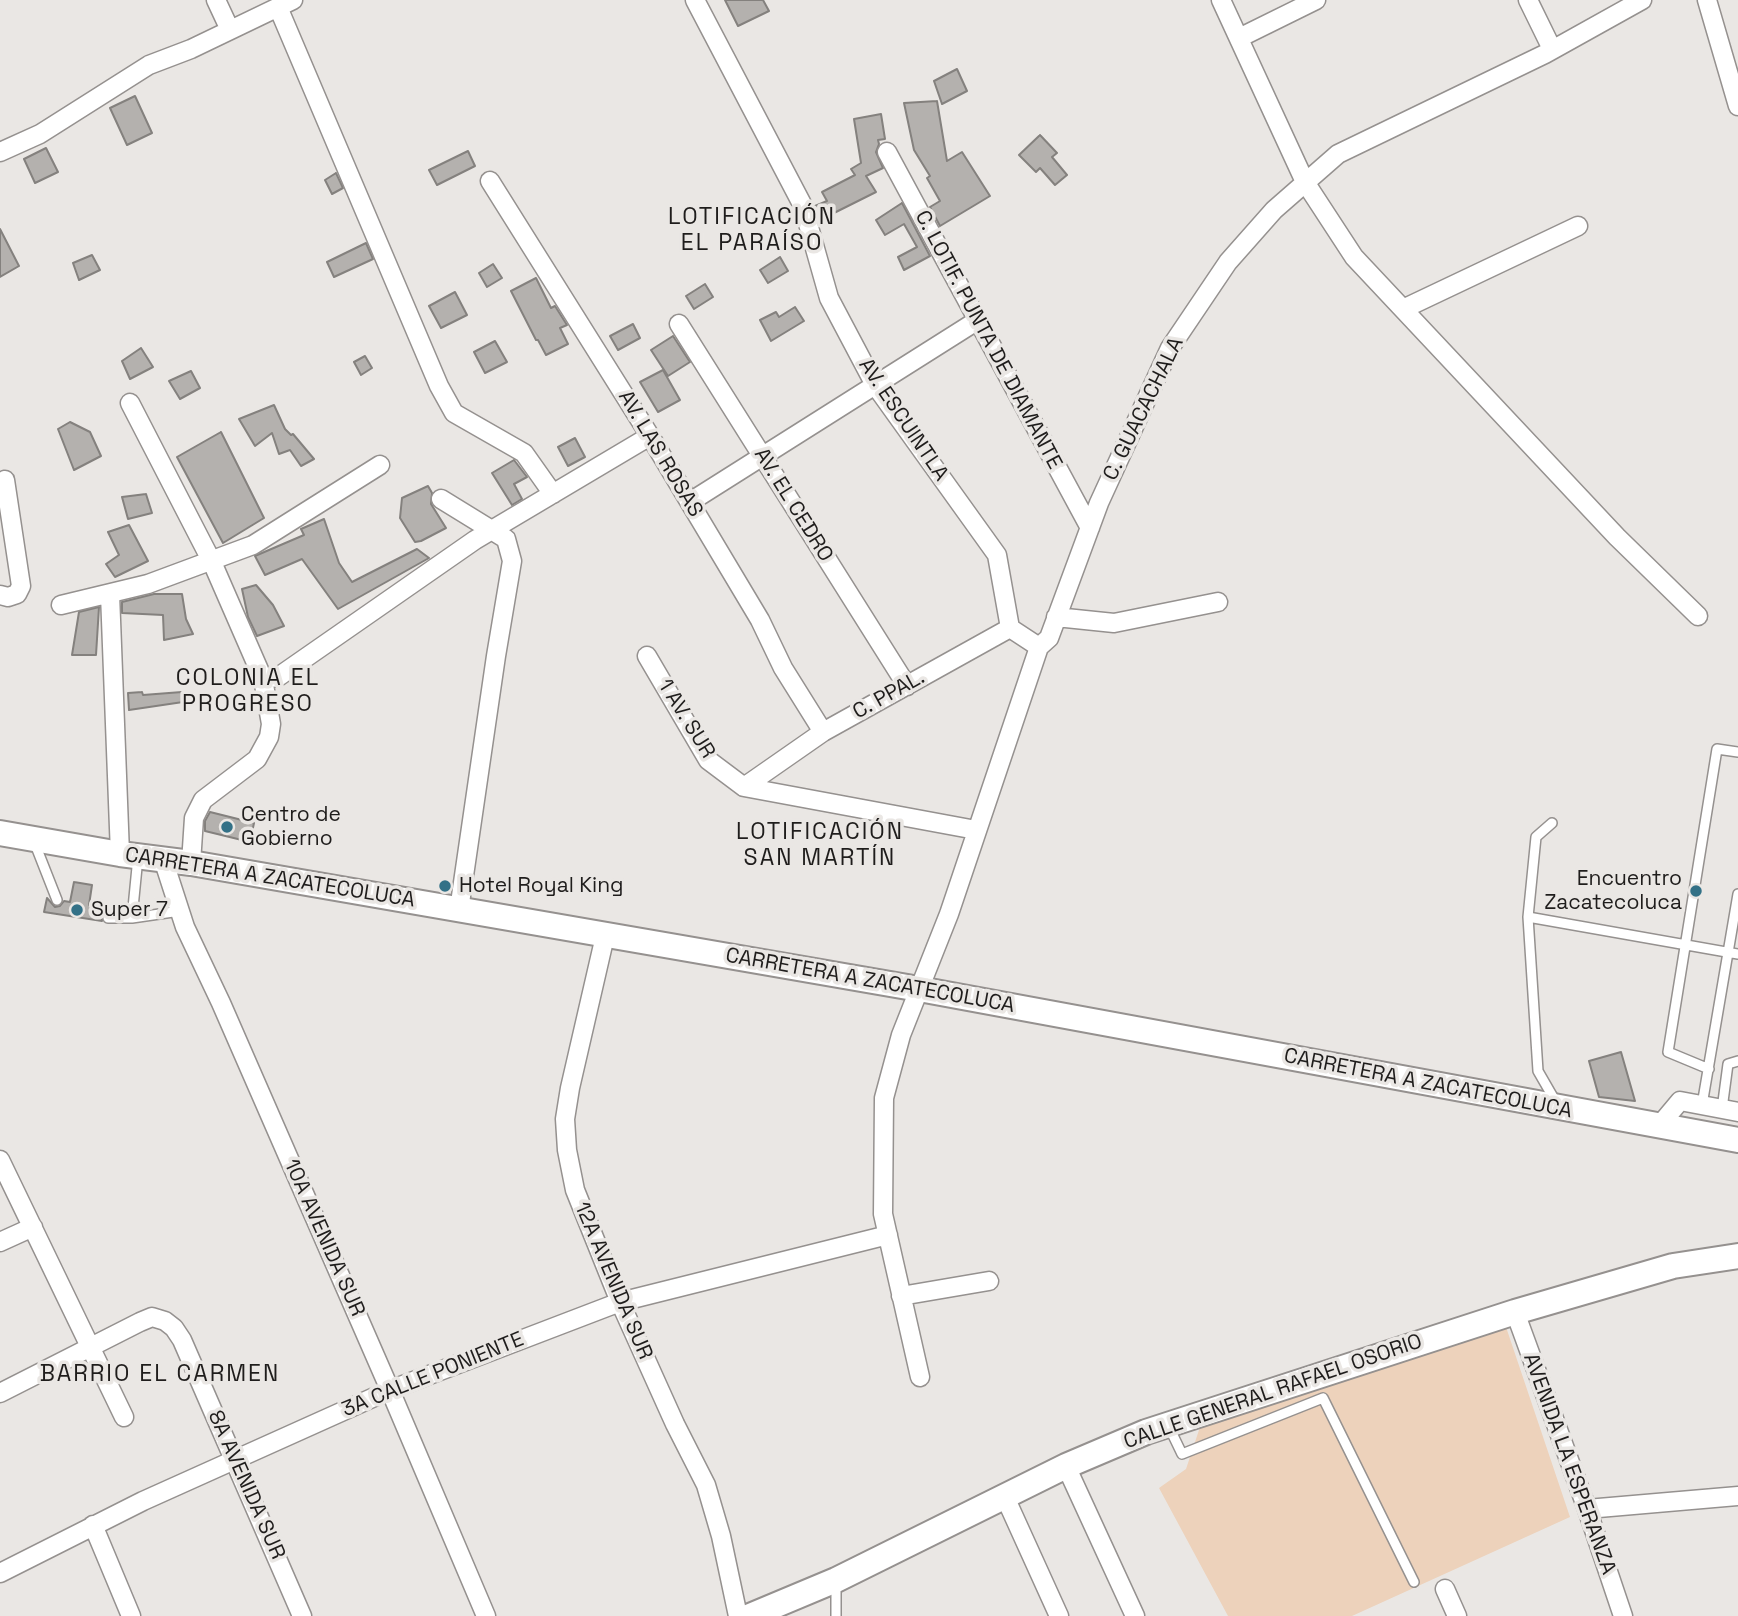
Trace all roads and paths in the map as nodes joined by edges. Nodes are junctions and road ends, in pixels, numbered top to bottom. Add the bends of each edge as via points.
1 (216, 0) edge
2 (695, 0) edge
3 (1221, 0) edge
4 (1316, 0) edge
5 (1528, 0) edge
6 (1642, 0) edge
7 (1707, 0) edge
8 (285, 4) edge
9 (230, 30) junction
10 (1239, 38) junction
11 (1552, 49) junction
12 (1738, 106) edge
13 (0, 152) edge
14 (887, 152) dead end
15 (490, 181) dead end
16 (1305, 182) junction
17 (1578, 226) dead end
18 (1403, 309) junction
19 (978, 320) junction
20 (679, 324) dead end
21 (874, 385) junction
22 (130, 403) dead end
23 (650, 436) junction
24 (762, 456) junction
25 (380, 465) dead end
26 (5, 480) dead end
27 (552, 494) junction
28 (441, 499) dead end
29 (690, 502) junction
30 (1090, 528) junction
31 (492, 530) junction
32 (212, 562) junction
33 (110, 594) junction
34 (0, 595) edge
35 (1218, 602) dead end
36 (61, 605) dead end
37 (1698, 616) dead end
38 (1056, 617) junction
39 (1010, 628) junction
40 (1039, 647) junction
41 (647, 656) dead end
42 (263, 678) junction
43 (907, 686) junction
44 (823, 732) junction
45 (1738, 752) edge
46 (744, 787) junction
47 (1552, 823) dead end
48 (975, 830) junction
49 (0, 833) edge
50 (34, 839) junction
51 (129, 855) junction
52 (163, 859) junction
53 (191, 863) junction
54 (1738, 894) edge
55 (57, 900) dead end
56 (459, 910) junction
57 (180, 911) junction
58 (1528, 917) junction
59 (108, 918) dead end
60 (132, 918) junction
61 (605, 936) junction
62 (1685, 944) junction
63 (1733, 953) edge
64 (919, 989) junction
65 (1738, 1061) edge
66 (1709, 1069) junction
67 (1702, 1105) junction
68 (1560, 1108) junction
69 (1730, 1110) edge
70 (1659, 1126) junction
71 (1738, 1140) edge
72 (0, 1160) edge
73 (33, 1227) junction
74 (888, 1235) junction
75 (0, 1242) edge
76 (1738, 1256) edge
77 (989, 1281) dead end
78 (901, 1296) junction
79 (620, 1302) junction
80 (1515, 1312) junction
81 (92, 1348) junction
82 (920, 1377) dead end
83 (390, 1390) junction
84 (0, 1393) edge
85 (124, 1417) dead end
86 (1167, 1424) junction
87 (235, 1460) junction
88 (1066, 1466) junction
89 (1738, 1496) edge
90 (1005, 1497) junction
91 (1587, 1509) junction
92 (93, 1525) junction
93 (0, 1573) edge
94 (836, 1580) junction
95 (1414, 1582) dead end
96 (1445, 1588) dead end
97 (131, 1616) edge
98 (302, 1616) edge
99 (486, 1616) edge
100 (738, 1616) edge
101 (750, 1616) edge
102 (836, 1616) edge
103 (1059, 1616) edge
104 (1135, 1616) edge
105 (1457, 1616) edge
106 (1623, 1616) edge

1 - 9 street
2 - 21 street, AV. ESCUINTLA via 803,206 829,298
3 - 10 street
4 - 10 street
5 - 11 street
6 - 11 street, C. GUACACHALA
7 - 12 street
8 - 9 street
8 - 27 street via 439,386 454,412 524,453
9 - 13 street via 149,65 40,134
10 - 16 street
11 - 16 street, C. GUACACHALA via 1338,154
14 - 19 street, C. LOTIF. PUNTA DE DIAMANTE
15 - 23 street, AV. LAS ROSAS
16 - 18 street via 1354,257
16 - 30 street, C. GUACACHALA via 1273,210 1228,262 1170,348
17 - 18 street
18 - 37 street via 1617,537
19 - 21 street
19 - 30 street, C. LOTIF. PUNTA DE DIAMANTE
20 - 24 street, AV. EL CEDRO
21 - 24 street
21 - 39 street, AV. ESCUINTLA via 997,555
22 - 32 street
23 - 27 street
23 - 29 street, AV. LAS ROSAS
24 - 29 street
24 - 43 street, AV. EL CEDRO
25 - 32 street via 253,545
26 - 34 street via 21,586 17,594
27 - 31 street
28 - 31 street
29 - 44 street, AV. LAS ROSAS
30 - 38 street, C. GUACACHALA
31 - 42 street via 278,677
31 - 56 street via 506,539 512,561
32 - 33 street
32 - 42 street
33 - 36 street
33 - 51 street
35 - 38 street via 1114,623
38 - 40 street, C. GUACACHALA via 1049,638
39 - 40 street
39 - 43 street, C. PPAL.
40 - 48 street, C. GUACACHALA
41 - 46 street, 1 AV. SUR via 708,760
42 - 53 street via 269,737 257,760 204,800 194,818
43 - 44 street, C. PPAL.
44 - 46 street, C. PPAL.
45 - 62 lane via 1717,749
46 - 48 street, 1 AV. SUR
47 - 58 lane via 1536,837
48 - 64 street, C. GUACACHALA
49 - 50 main road, CARRETERA A ZACATECOLUCA
50 - 51 main road, CARRETERA A ZACATECOLUCA
50 - 55 lane
51 - 52 main road, CARRETERA A ZACATECOLUCA
51 - 60 lane
52 - 53 main road, CARRETERA A ZACATECOLUCA
52 - 57 street, 10A AVENIDA SUR
53 - 56 main road, CARRETERA A ZACATECOLUCA
54 - 63 lane
56 - 61 main road, CARRETERA A ZACATECOLUCA
57 - 60 lane
57 - 83 street, 10A AVENIDA SUR
58 - 62 lane
58 - 68 lane via 1538,1071
59 - 60 lane
61 - 64 main road, CARRETERA A ZACATECOLUCA
61 - 79 street, 12A AVENIDA SUR via 565,1119 575,1190
62 - 63 lane
62 - 66 lane via 1668,1052
63 - 66 lane
64 - 68 main road, CARRETERA A ZACATECOLUCA
64 - 74 street, C. GUACACHALA via 884,1098 883,1214
65 - 69 lane via 1728,1064
66 - 67 lane
67 - 69 street
67 - 70 street via 1680,1101
68 - 70 main road, CARRETERA A ZACATECOLUCA
70 - 71 main road, CARRETERA A ZACATECOLUCA
72 - 73 street
73 - 75 street
73 - 81 street
74 - 78 street, C. GUACACHALA
74 - 79 street, 3A CALLE PONIENTE
76 - 80 main road, CALLE GENERAL RAFAEL OSORIO via 1673,1266
77 - 78 street
78 - 82 street, C. GUACACHALA
79 - 83 street, 3A CALLE PONIENTE
79 - 100 street, 12A AVENIDA SUR via 706,1485
80 - 86 main road, CALLE GENERAL RAFAEL OSORIO
80 - 91 street, AVENIDA LA ESPERANZA
81 - 84 street
81 - 85 street
81 - 87 street, 8A AVENIDA SUR via 152,1317 174,1328
83 - 87 street, 3A CALLE PONIENTE
83 - 99 street, 10A AVENIDA SUR
86 - 88 main road, CALLE GENERAL RAFAEL OSORIO
86 - 95 lane via 1182,1454 1323,1398
87 - 92 street, 3A CALLE PONIENTE
87 - 98 street, 8A AVENIDA SUR
88 - 90 main road, CALLE GENERAL RAFAEL OSORIO
88 - 104 street
89 - 91 street
90 - 94 main road, CALLE GENERAL RAFAEL OSORIO
90 - 103 street
91 - 106 street, AVENIDA LA ESPERANZA
92 - 93 street, 3A CALLE PONIENTE
92 - 97 street
94 - 101 main road, CALLE GENERAL RAFAEL OSORIO
94 - 102 lane
96 - 105 street

